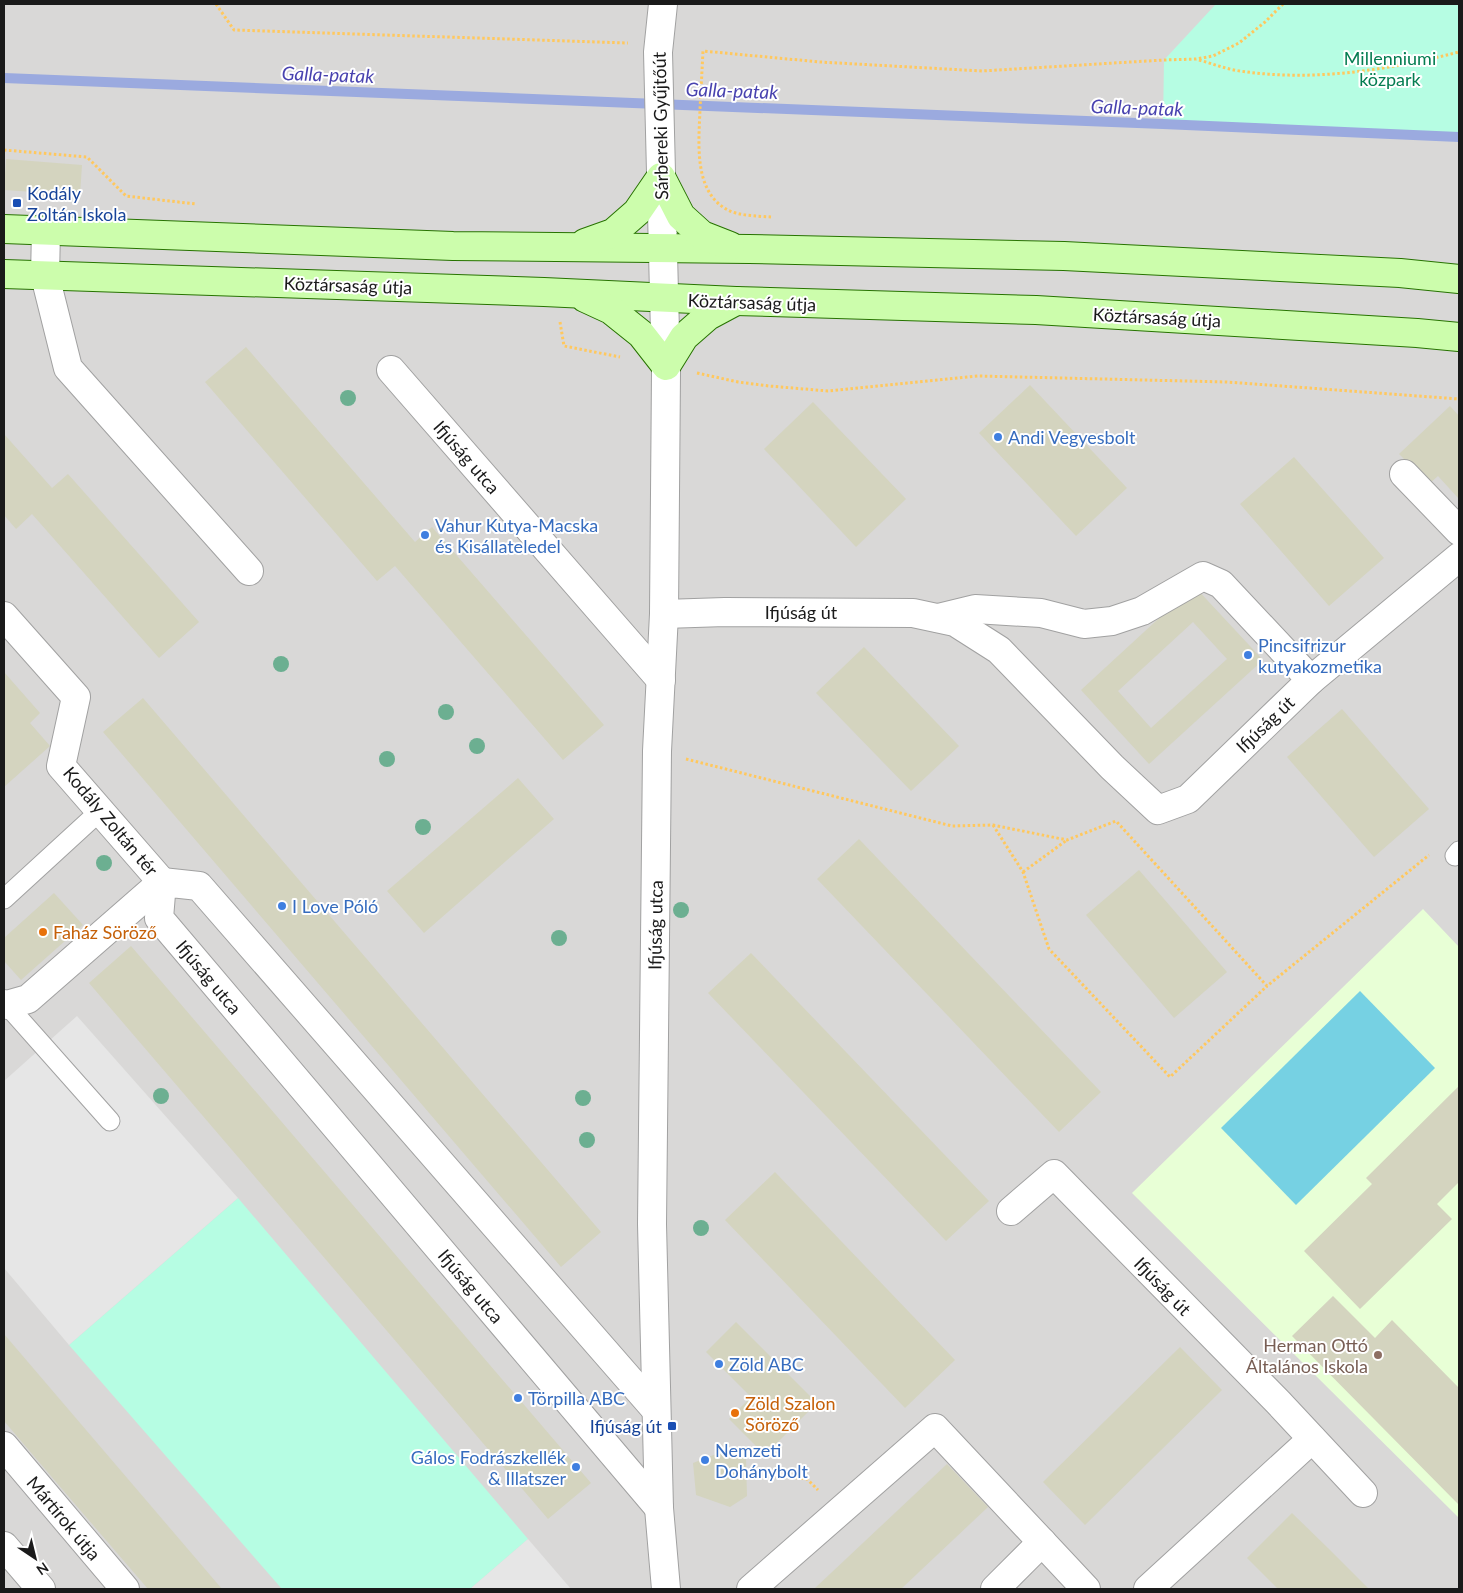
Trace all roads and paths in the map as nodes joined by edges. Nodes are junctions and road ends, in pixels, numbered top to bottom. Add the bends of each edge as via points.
1 (216, 4) edge
2 (662, 4) edge
3 (1283, 4) edge
4 (659, 48) junction
5 (1459, 52) edge
6 (1196, 59) junction
7 (699, 140) dead end
8 (4, 150) edge
9 (661, 177) junction
10 (201, 204) dead end
11 (4, 229) edge
12 (46, 231) junction
13 (572, 247) junction
14 (662, 248) junction
15 (737, 249) junction
16 (4, 274) edge
17 (45, 276) junction
18 (1459, 279) edge
19 (574, 294) junction
20 (665, 298) junction
21 (736, 301) junction
22 (1459, 336) edge
23 (666, 366) junction
24 (391, 370) dead end
25 (1459, 399) edge
26 (1404, 474) dead end
27 (1459, 531) edge
28 (1459, 558) edge
29 (249, 571) dead end
30 (664, 614) junction
31 (4, 616) edge
32 (938, 618) junction
33 (661, 680) junction
34 (1311, 680) junction
35 (656, 752) junction
36 (100, 811) junction
37 (993, 825) junction
38 (1067, 840) junction
39 (1435, 860) dead end
40 (1023, 872) junction
41 (162, 882) junction
42 (4, 899) edge
43 (1268, 986) junction
44 (5, 1005) edge
45 (110, 1121) dead end
46 (1011, 1211) dead end
47 (656, 1410) junction
48 (1312, 1439) junction
49 (4, 1446) edge
50 (1364, 1493) dead end
51 (659, 1508) junction
52 (1042, 1542) junction
53 (4, 1546) edge
54 (41, 1589) edge
55 (124, 1589) edge
56 (666, 1589) edge
57 (751, 1589) edge
58 (995, 1589) edge
59 (1086, 1589) edge
60 (1148, 1589) edge

1 - 4 path via 234,30
2 - 4 street, Sárbereki Gyűjtőút
3 - 6 path via 1238,42 1213,56
4 - 9 street, Sárbereki Gyűjtőút
5 - 6 path via 1375,69 1329,74 1238,71
6 - 7 path via 982,71 703,52
8 - 10 path via 87,156 126,196
9 - 13 street via 637,212 613,233
9 - 14 street, Sárbereki Gyűjtőút
9 - 15 street via 681,216 702,235
11 - 12 street
12 - 13 street via 453,246
12 - 17 street
13 - 14 street
14 - 15 street
14 - 20 street
15 - 18 street via 1064,256 1400,273
16 - 17 street, Köztársaság útja
17 - 19 street, Köztársaság útja
17 - 29 street via 68,368
19 - 20 street, Köztársaság útja
19 - 23 street via 610,310 641,334
20 - 21 street, Köztársaság útja
20 - 23 street
21 - 22 street, Köztársaság útja via 1036,310
21 - 23 street via 708,316 684,337
23 - 25 path via 738,382 828,390 978,376 1226,382
23 - 30 street, Ifjúság utca
24 - 33 street, Ifjúság utca
26 - 27 street
28 - 34 street
30 - 32 street, Ifjúság út via 913,612
30 - 33 street, Ifjúság utca
31 - 36 street, Kodály Zoltán tér via 76,697 61,766
32 - 34 street, Ifjúság út via 975,609 1041,613 1084,624 1112,621 1142,611 1203,576 1221,584
32 - 34 street, Ifjúság út via 955,622 999,650 1158,810 1188,799
33 - 35 street, Ifjúság utca
35 - 37 path via 952,826
35 - 47 street, Ifjúság utca via 652,1214
36 - 41 street, Kodály Zoltán tér
36 - 42 lane
37 - 38 path
37 - 40 path
38 - 40 path
38 - 43 path via 1116,820
39 - 43 path via 1428,854
40 - 43 path via 1049,949 1170,1077
41 - 44 street, Kodály Zoltán tér via 28,1000
41 - 47 street via 199,886
41 - 51 street, Ifjúság utca via 159,918
44 - 45 lane
46 - 48 street, Ifjúság út via 1054,1174
47 - 51 street, Ifjúság utca
48 - 50 street, Ifjúság út
48 - 60 street
49 - 55 street, Mártírok útja
51 - 56 street, Ifjúság utca
52 - 57 street via 935,1428
52 - 58 street
52 - 59 street
53 - 54 street

